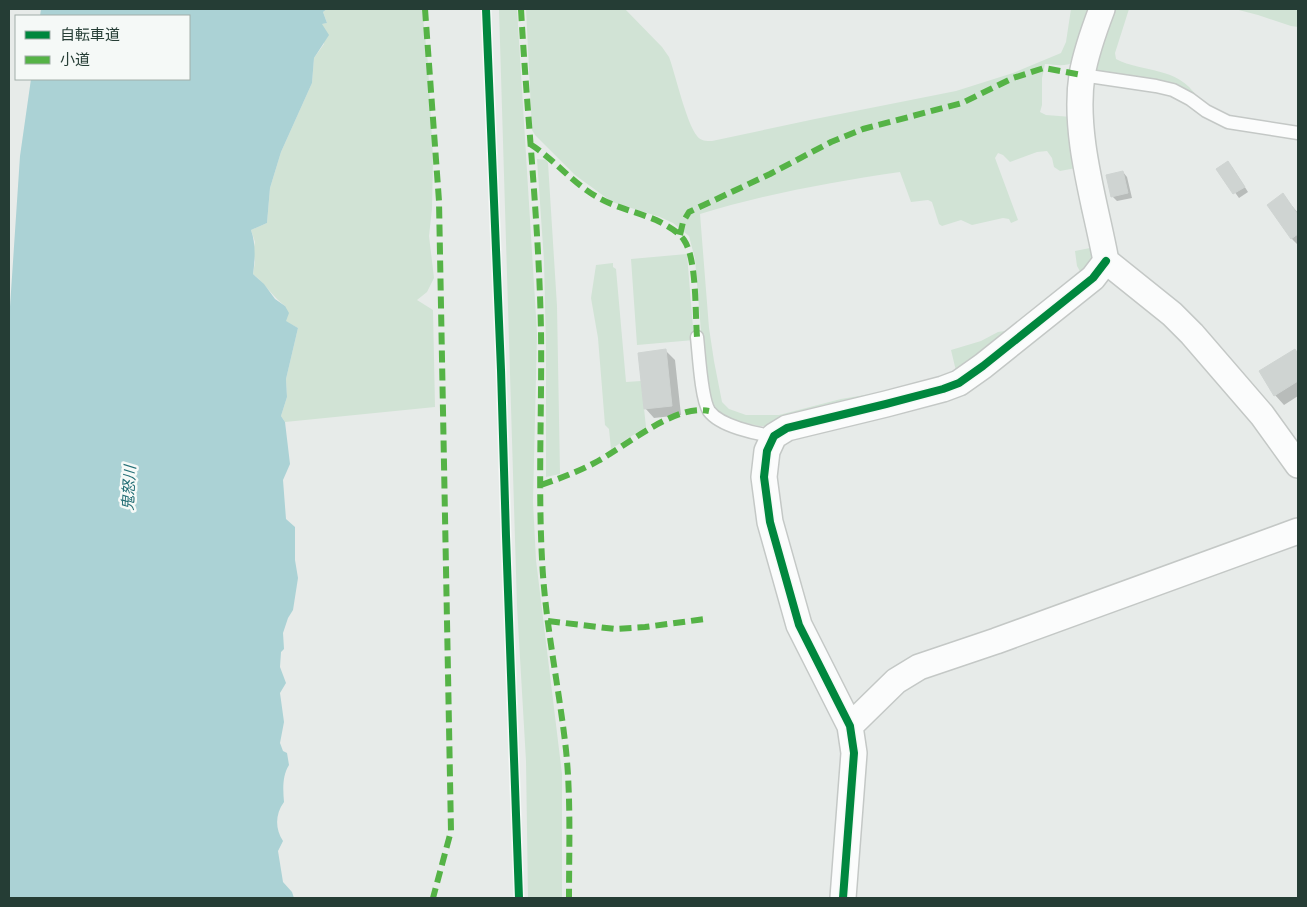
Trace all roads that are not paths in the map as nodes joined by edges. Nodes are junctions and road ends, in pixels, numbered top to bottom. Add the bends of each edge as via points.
1 (1102, 9) edge
2 (1082, 75) junction
3 (1298, 133) edge
4 (1106, 261) junction
5 (697, 338) dead end
6 (774, 436) junction
7 (1298, 465) edge
8 (1298, 531) edge
9 (850, 726) junction
10 (844, 898) edge

1 - 2 street
2 - 3 lane via 1173,90 1228,122
2 - 4 street via 1085,153
4 - 6 street via 1092,278 959,383 788,428
4 - 7 street via 1192,334 1262,416
5 - 6 lane via 704,398 709,411 732,426
6 - 9 street via 767,451 764,477 770,522 799,625
8 - 9 street via 919,667 896,680
9 - 10 street via 854,752

